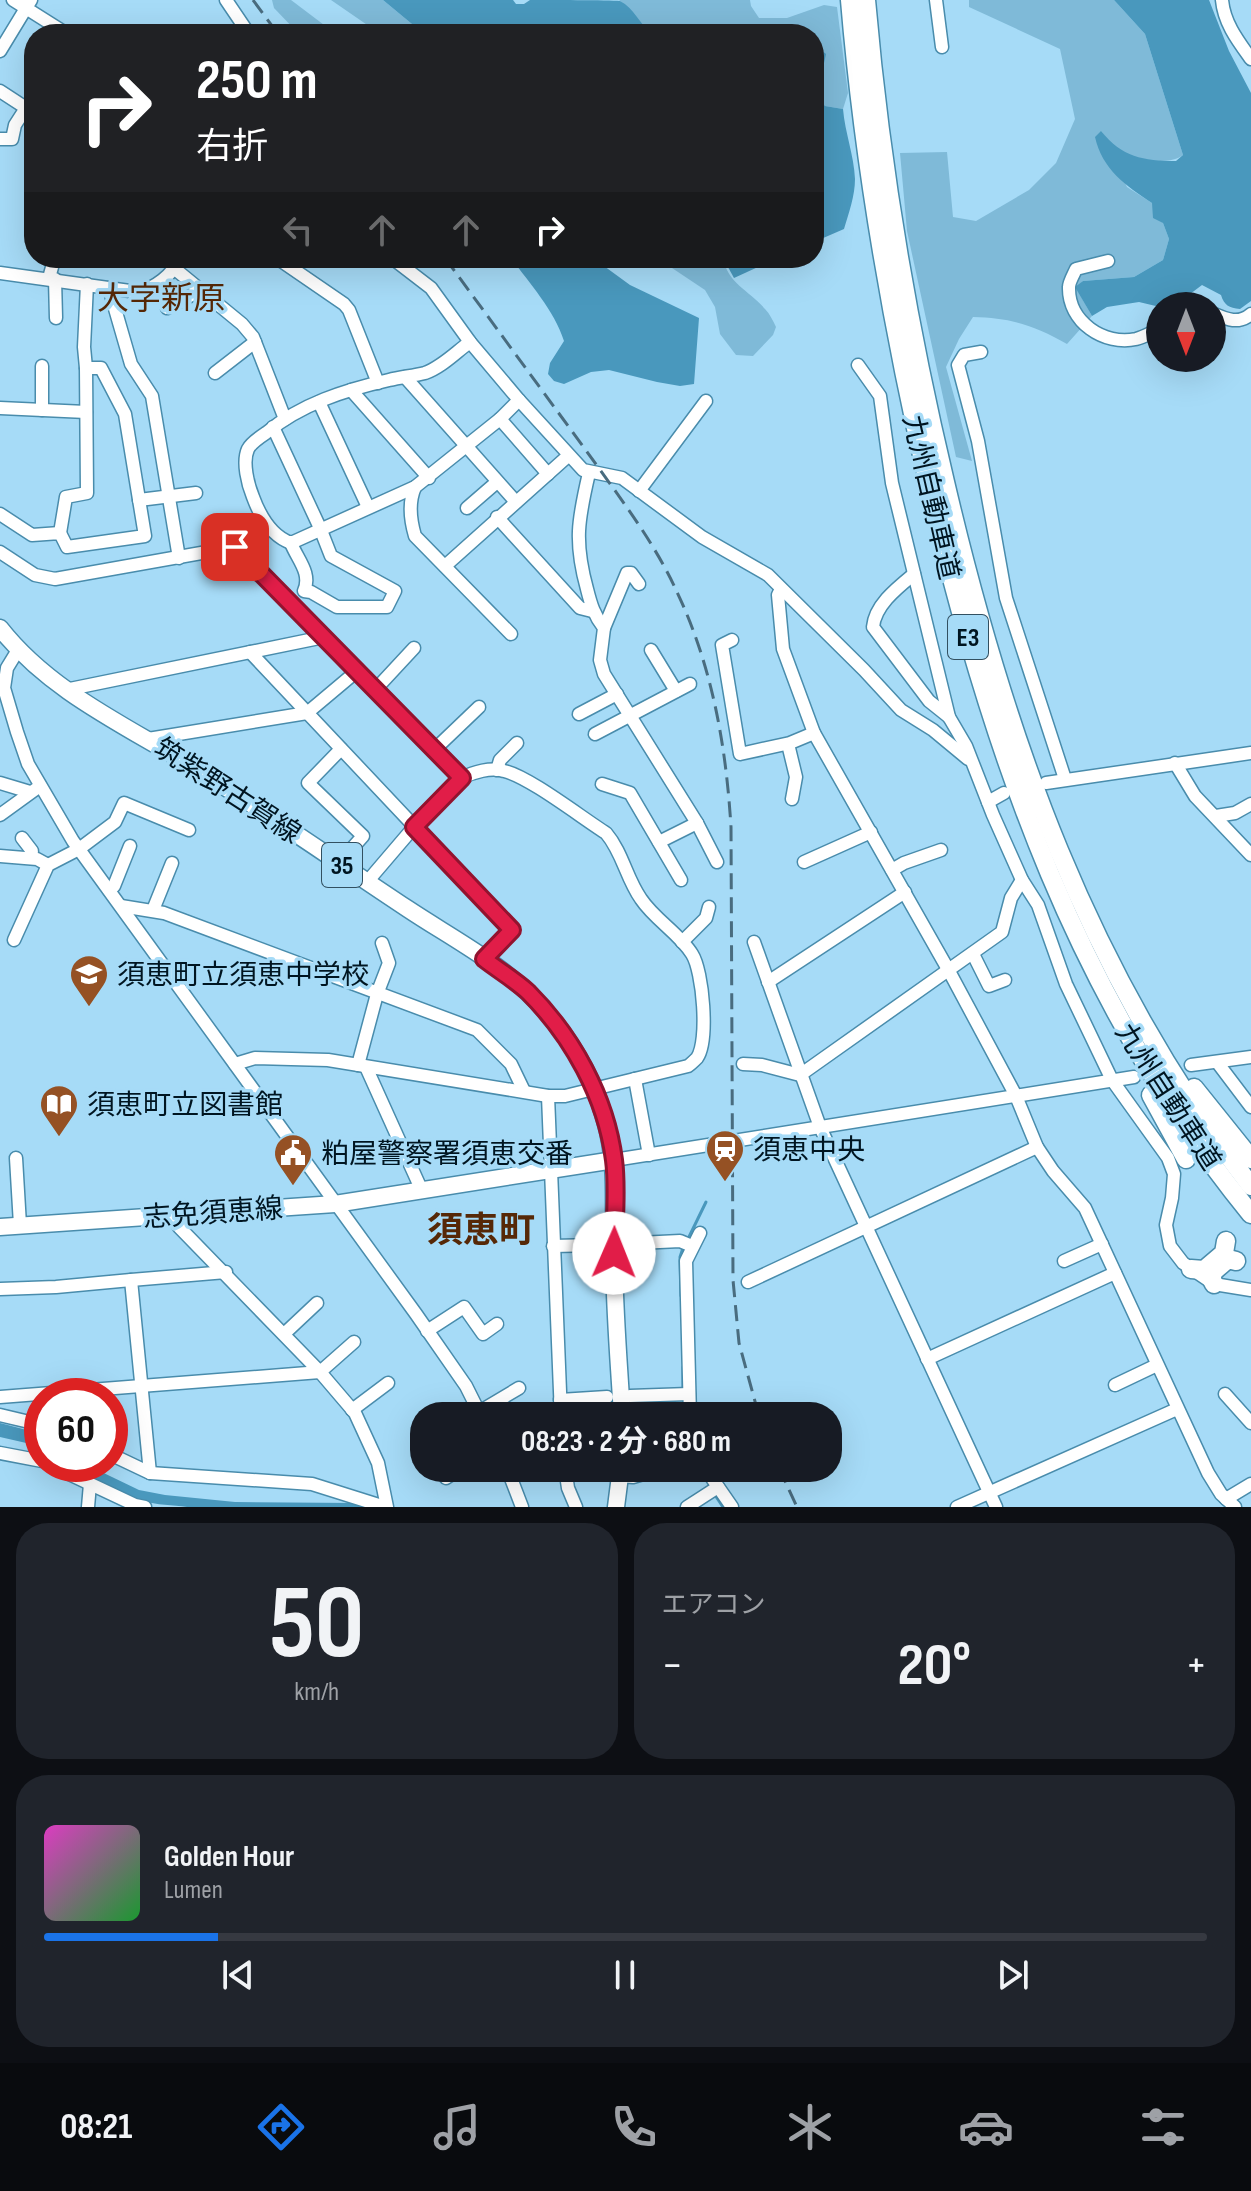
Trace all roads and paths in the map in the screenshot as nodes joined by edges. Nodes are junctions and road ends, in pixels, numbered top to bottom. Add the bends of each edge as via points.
1 (13, 0) edge
2 (226, 0) edge
3 (850, 0) edge
4 (866, 0) edge
5 (936, 0) edge
6 (1222, 0) edge
7 (30, 4) edge
8 (55, 24) edge
9 (239, 24) edge
10 (942, 47) dead end
11 (0, 51) edge
12 (1251, 59) edge
13 (0, 91) edge
14 (24, 101) edge
15 (24, 112) edge
16 (0, 139) edge
17 (1108, 261) dead end
18 (53, 268) edge
19 (171, 268) edge
20 (181, 268) edge
21 (292, 268) edge
22 (405, 268) edge
23 (0, 273) edge
24 (52, 279) junction
25 (87, 284) junction
26 (109, 288) junction
27 (201, 290) junction
28 (167, 308) dead end
29 (1251, 314) edge
30 (56, 318) dead end
31 (1226, 318) edge
32 (1146, 335) edge
33 (255, 342) junction
34 (470, 342) junction
35 (981, 352) dead end
36 (858, 365) dead end
37 (42, 366) dead end
38 (86, 368) junction
39 (215, 373) dead end
40 (405, 377) junction
41 (378, 383) junction
42 (351, 390) junction
43 (519, 400) junction
44 (706, 401) dead end
45 (319, 402) junction
46 (0, 408) edge
47 (42, 410) junction
48 (86, 412) junction
49 (285, 419) junction
50 (500, 419) junction
51 (273, 427) junction
52 (467, 445) junction
53 (568, 456) junction
54 (589, 473) junction
55 (548, 474) junction
56 (429, 478) junction
57 (497, 482) junction
58 (415, 487) junction
59 (639, 491) junction
60 (196, 493) dead end
61 (169, 496) junction
62 (139, 500) junction
63 (516, 502) junction
64 (368, 507) junction
65 (467, 508) dead end
66 (0, 514) edge
67 (497, 517) junction
68 (320, 528) junction
69 (60, 533) junction
70 (291, 543) junction
71 (0, 552) edge
72 (179, 558) junction
73 (445, 566) junction
74 (914, 574) junction
75 (639, 584) dead end
76 (781, 589) junction
77 (304, 591) junction
78 (292, 605) junction
79 (592, 611) junction
80 (0, 628) edge
81 (604, 628) junction
82 (511, 634) dead end
83 (324, 637) junction
84 (732, 640) dead end
85 (414, 648) dead end
86 (18, 650) junction
87 (651, 650) dead end
88 (250, 652) junction
89 (357, 671) junction
90 (690, 684) dead end
91 (65, 690) junction
92 (375, 690) junction
93 (676, 691) junction
94 (617, 694) junction
95 (479, 707) dead end
96 (307, 713) junction
97 (579, 714) dead end
98 (630, 716) junction
99 (949, 717) junction
100 (814, 733) junction
101 (595, 734) dead end
102 (148, 739) junction
103 (517, 743) dead end
104 (788, 744) junction
105 (341, 749) junction
106 (434, 750) junction
107 (1251, 753) edge
108 (970, 761) junction
109 (1175, 763) junction
110 (497, 770) junction
111 (462, 778) junction
112 (1065, 779) junction
113 (0, 783) edge
114 (1046, 783) dead end
115 (602, 784) dead end
116 (35, 789) junction
117 (1004, 793) dead end
118 (792, 799) dead end
119 (988, 802) junction
120 (1251, 804) edge
121 (0, 815) edge
122 (1216, 816) junction
123 (697, 823) junction
124 (414, 827) junction
125 (189, 830) dead end
126 (871, 832) junction
127 (22, 838) dead end
128 (659, 842) junction
129 (130, 846) dead end
130 (79, 849) junction
131 (941, 850) dead end
132 (1251, 855) edge
133 (0, 856) edge
134 (31, 858) junction
135 (717, 862) dead end
136 (804, 862) dead end
137 (172, 863) dead end
138 (339, 863) junction
139 (48, 865) junction
140 (892, 870) junction
141 (681, 880) dead end
142 (1022, 880) junction
143 (367, 882) junction
144 (109, 890) junction
145 (905, 892) junction
146 (121, 906) junction
147 (1081, 906) junction
148 (709, 907) dead end
149 (153, 910) junction
150 (1076, 937) junction
151 (14, 940) dead end
152 (682, 942) junction
153 (754, 942) dead end
154 (382, 943) dead end
155 (973, 954) junction
156 (484, 959) junction
157 (949, 971) junction
158 (1005, 980) dead end
159 (768, 982) junction
160 (377, 994) junction
161 (1251, 1057) edge
162 (1217, 1062) junction
163 (235, 1064) junction
164 (743, 1064) dead end
165 (1191, 1065) dead end
166 (362, 1066) junction
167 (800, 1075) junction
168 (1134, 1077) dead end
169 (635, 1079) junction
170 (1112, 1080) junction
171 (594, 1088) junction
172 (524, 1091) junction
173 (548, 1096) junction
174 (1016, 1096) junction
175 (1251, 1107) edge
176 (820, 1127) junction
177 (1037, 1147) junction
178 (649, 1155) junction
179 (16, 1158) dead end
180 (1186, 1159) dead end
181 (1251, 1159) edge
182 (614, 1160) junction
183 (550, 1169) junction
184 (1251, 1186) edge
185 (422, 1191) junction
186 (335, 1204) junction
187 (173, 1214) junction
188 (1251, 1214) edge
189 (20, 1225) junction
190 (0, 1227) edge
191 (867, 1227) junction
192 (700, 1233) dead end
193 (1226, 1241) dead end
194 (639, 1243) tunnel mouth
195 (1102, 1244) junction
196 (597, 1245) tunnel mouth
197 (553, 1246) junction
198 (692, 1246) junction
199 (1064, 1261) dead end
200 (1236, 1261) dead end
201 (1191, 1269) junction
202 (226, 1272) junction
203 (1115, 1273) junction
204 (131, 1280) junction
205 (748, 1282) dead end
206 (1214, 1284) junction
207 (0, 1289) edge
208 (1251, 1290) edge
209 (317, 1303) dead end
210 (497, 1324) dead end
211 (427, 1331) junction
212 (284, 1334) junction
213 (354, 1342) dead end
214 (927, 1359) junction
215 (1157, 1365) junction
216 (320, 1372) junction
217 (388, 1383) dead end
218 (1115, 1385) dead end
219 (141, 1387) junction
220 (519, 1388) dead end
221 (689, 1394) junction
222 (1225, 1394) dead end
223 (630, 1396) dead end
224 (0, 1397) edge
225 (607, 1397) dead end
226 (560, 1400) joint
227 (474, 1402) edge
228 (498, 1402) edge
229 (621, 1402) edge
230 (689, 1402) edge
231 (1177, 1409) junction
232 (352, 1410) junction
233 (0, 1415) edge
234 (24, 1421) edge
235 (1251, 1423) edge
236 (0, 1454) edge
237 (24, 1458) edge
238 (128, 1463) edge
239 (150, 1473) junction
240 (86, 1482) edge
241 (512, 1482) edge
242 (567, 1482) edge
243 (619, 1482) edge
244 (715, 1482) edge
245 (90, 1484) junction
246 (1251, 1484) edge
247 (718, 1487) junction
248 (989, 1492) junction
249 (1230, 1503) edge
250 (88, 1507) edge
251 (145, 1507) edge
252 (386, 1507) edge
253 (522, 1507) edge
254 (576, 1507) edge
255 (616, 1507) edge
256 (687, 1507) edge
257 (732, 1507) edge
258 (957, 1507) edge
259 (996, 1507) edge

1 - 7 street
2 - 9 street
3 - 150 highway, 九州自動車道 / E3 via 881,252 952,584 1013,783
4 - 147 highway, 九州自動車道 / E3 via 897,249 949,503 995,677
5 - 10 street
6 - 12 street via 1223,14
7 - 8 street
7 - 11 street
13 - 14 street
15 - 16 street via 12,139
17 - 32 street via 1076,269 1069,287 1079,320 1095,334 1134,340
18 - 24 street
19 - 26 street via 146,290
20 - 27 street
21 - 41 street via 344,304
22 - 34 street via 431,288
23 - 24 street
24 - 25 street
24 - 30 street
25 - 26 street
25 - 38 street
26 - 61 street via 131,364 152,396
27 - 28 street
27 - 33 street
29 - 31 street via 1244,320
33 - 39 street
33 - 49 street
34 - 40 street via 435,368
34 - 43 street
35 - 112 street via 964,355 958,365 978,441 1006,598
36 - 74 street via 880,396 892,483
37 - 47 street
38 - 48 street
38 - 62 street via 101,368 125,414
40 - 41 street
40 - 52 street
41 - 42 street
42 - 45 street
42 - 56 street
43 - 50 street
43 - 53 street
44 - 59 street
45 - 49 street
45 - 64 street
46 - 47 street
47 - 48 street
48 - 69 street via 87,493 66,497
49 - 51 street
50 - 52 street
50 - 55 street
51 - 68 street
51 - 70 street via 248,450 246,467 264,522
52 - 56 street
52 - 57 street
53 - 54 street
53 - 55 street
54 - 59 street via 622,478
54 - 79 street via 577,532
55 - 63 street
56 - 58 street
57 - 63 street
57 - 65 street
58 - 64 street
58 - 73 street via 410,519 415,536
59 - 76 street via 702,537 768,575
60 - 61 street
61 - 62 street
61 - 72 street
62 - 69 street via 145,536 67,547
63 - 67 street
64 - 68 street
66 - 69 street via 32,535
67 - 73 street
67 - 79 street via 580,608
68 - 70 street
68 - 77 street via 331,556 395,591 387,607 337,607
70 - 77 street via 307,574
71 - 72 street via 35,575 55,579
72 - 78 street via 235,547
73 - 82 street
74 - 99 street
74 - 99 street via 874,615 873,627 929,701
75 - 81 street via 627,573
76 - 100 street via 783,649
76 - 108 street via 901,710
77 - 78 street
78 - 83 street
79 - 81 street
80 - 86 main road, 筑紫野古賀線 / 35
81 - 94 street via 600,660
83 - 88 street
83 - 89 street
84 - 104 street via 722,645 740,754
85 - 92 street
86 - 91 main road, 筑紫野古賀線 / 35
86 - 116 street via 4,676 4,688
87 - 93 street
88 - 91 street
88 - 96 street
89 - 92 street
89 - 96 street
90 - 93 street
91 - 102 main road, 筑紫野古賀線 / 35
92 - 106 street
93 - 98 street
94 - 97 street
94 - 98 street
95 - 106 street
96 - 102 street
96 - 105 street
98 - 101 street
98 - 123 street
99 - 108 street
100 - 104 street
100 - 126 street
102 - 138 main road, 筑紫野古賀線 / 35
103 - 110 street
104 - 118 street via 796,777
105 - 124 street
105 - 138 street via 308,783 363,836
106 - 111 street
107 - 109 street
108 - 119 street
109 - 112 street
109 - 122 street via 1195,796
110 - 111 street
110 - 152 street via 521,778 606,833 642,901
111 - 124 street
112 - 114 street
113 - 116 street
115 - 128 street via 630,793
116 - 121 street
116 - 130 street
117 - 119 street
119 - 142 street
120 - 122 street
122 - 132 street
123 - 128 street
123 - 135 street
124 - 143 street
124 - 156 street via 512,930
125 - 130 street via 124,803 115,822
126 - 136 street
126 - 140 street
127 - 134 street
128 - 141 street
129 - 144 street
130 - 139 street
130 - 144 street
131 - 140 street
133 - 134 street
134 - 139 street
137 - 149 street
138 - 143 main road, 筑紫野古賀線 / 35
139 - 151 street
140 - 145 street
142 - 155 street via 1002,932
142 - 170 street via 1038,905 1066,984
143 - 156 main road, 筑紫野古賀線 / 35
144 - 146 street
145 - 157 street
145 - 159 street
146 - 149 street
146 - 163 street
147 - 181 highway via 1137,1005
147 - 184 highway, 九州自動車道 / E3 via 1160,1055
148 - 152 street via 706,918
149 - 160 street
150 - 180 highway via 1111,1022
150 - 188 highway, 九州自動車道 / E3 via 1163,1095
152 - 169 street via 699,970 702,1043 697,1058 688,1066
153 - 159 street
154 - 160 street via 389,963
155 - 157 street
155 - 158 street via 989,986
156 - 171 main road, 筑紫野古賀線 / 35 via 548,1014
157 - 167 street
157 - 174 street
159 - 167 street
160 - 166 street
160 - 172 street via 477,1030 511,1064
161 - 162 street
162 - 165 street
162 - 175 street
163 - 166 street via 255,1058
163 - 186 street
164 - 167 street
166 - 172 street
166 - 185 street
167 - 176 street
168 - 170 street
169 - 171 street
169 - 178 street
170 - 174 street
170 - 201 street via 1168,1158 1174,1186 1166,1235 1173,1252
171 - 173 street
171 - 182 main road, 筑紫野古賀線 / 35
172 - 173 street
173 - 183 street
174 - 176 street
174 - 177 street
176 - 178 street
176 - 191 street
177 - 191 street
177 - 195 street via 1085,1208
178 - 182 street
179 - 189 street
182 - 183 main road, 志免須恵線
182 - 229 main road, 筑紫野古賀線 / 35
183 - 185 main road, 志免須恵線
183 - 197 street
185 - 186 main road, 志免須恵線
186 - 187 main road, 志免須恵線
186 - 211 street
187 - 189 main road, 志免須恵線
187 - 202 street via 179,1227
189 - 190 main road, 志免須恵線
191 - 205 street
191 - 214 street
192 - 198 street
193 - 201 highway via 1224,1253 1204,1270
194 - 198 street via 680,1241
195 - 199 street
195 - 203 street
196 - 197 street
197 - 226 street
198 - 221 street via 686,1261
200 - 206 highway via 1228,1259 1214,1271
201 - 206 street
202 - 204 street
202 - 212 street
203 - 214 street
203 - 215 street
204 - 207 street
204 - 219 street
206 - 208 street
209 - 212 street
210 - 211 street via 483,1334 464,1307
211 - 227 street
212 - 216 street
213 - 216 street
214 - 248 street
215 - 218 street
215 - 231 street
216 - 219 street
216 - 232 street
217 - 232 street
219 - 224 street
219 - 239 street
220 - 228 street
221 - 223 street
221 - 230 street
222 - 235 street
225 - 226 street
231 - 248 street
231 - 249 street via 1208,1473
232 - 252 street via 378,1463
233 - 234 street
236 - 237 street
238 - 239 street
239 - 252 street via 312,1484
240 - 245 street
241 - 253 street
242 - 254 street
243 - 255 main road
244 - 247 street
245 - 250 street
245 - 251 street
246 - 249 street
247 - 256 street
247 - 257 street
248 - 258 street
248 - 259 street

